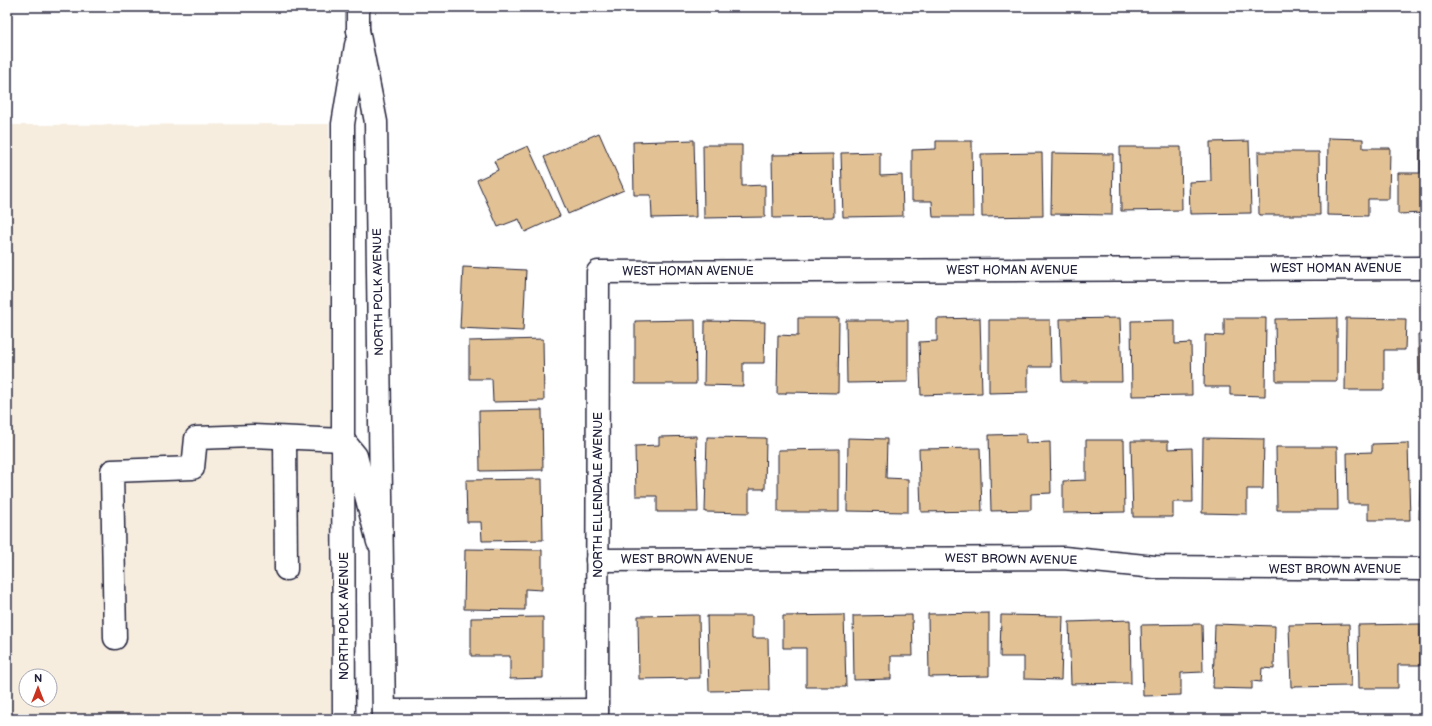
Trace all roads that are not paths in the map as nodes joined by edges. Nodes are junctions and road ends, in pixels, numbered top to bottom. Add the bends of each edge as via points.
1 (358, 7) edge
2 (358, 30) junction
3 (1425, 268) edge
4 (598, 272) joint
5 (285, 438) junction
6 (343, 440) junction
7 (382, 556) junction
8 (598, 560) junction
9 (286, 569) dead end
10 (1425, 569) edge
11 (115, 638) dead end
12 (384, 715) edge
13 (598, 715) edge
14 (344, 719) edge

1 - 2 street, NORTH POLK AVENUE
2 - 6 street, NORTH POLK AVENUE via 343,124
2 - 7 street, NORTH POLK AVENUE via 376,122
3 - 4 street, WEST HOMAN AVENUE
4 - 8 street, NORTH ELLENDALE AVENUE
5 - 6 street
5 - 9 street
5 - 11 street via 196,438 193,468 112,471
6 - 7 street, NORTH POLK AVENUE via 356,456
6 - 14 street, NORTH POLK AVENUE
7 - 12 street, NORTH POLK AVENUE
8 - 10 street, WEST BROWN AVENUE via 1064,558 1155,567
8 - 13 street, NORTH ELLENDALE AVENUE
12 - 13 street

